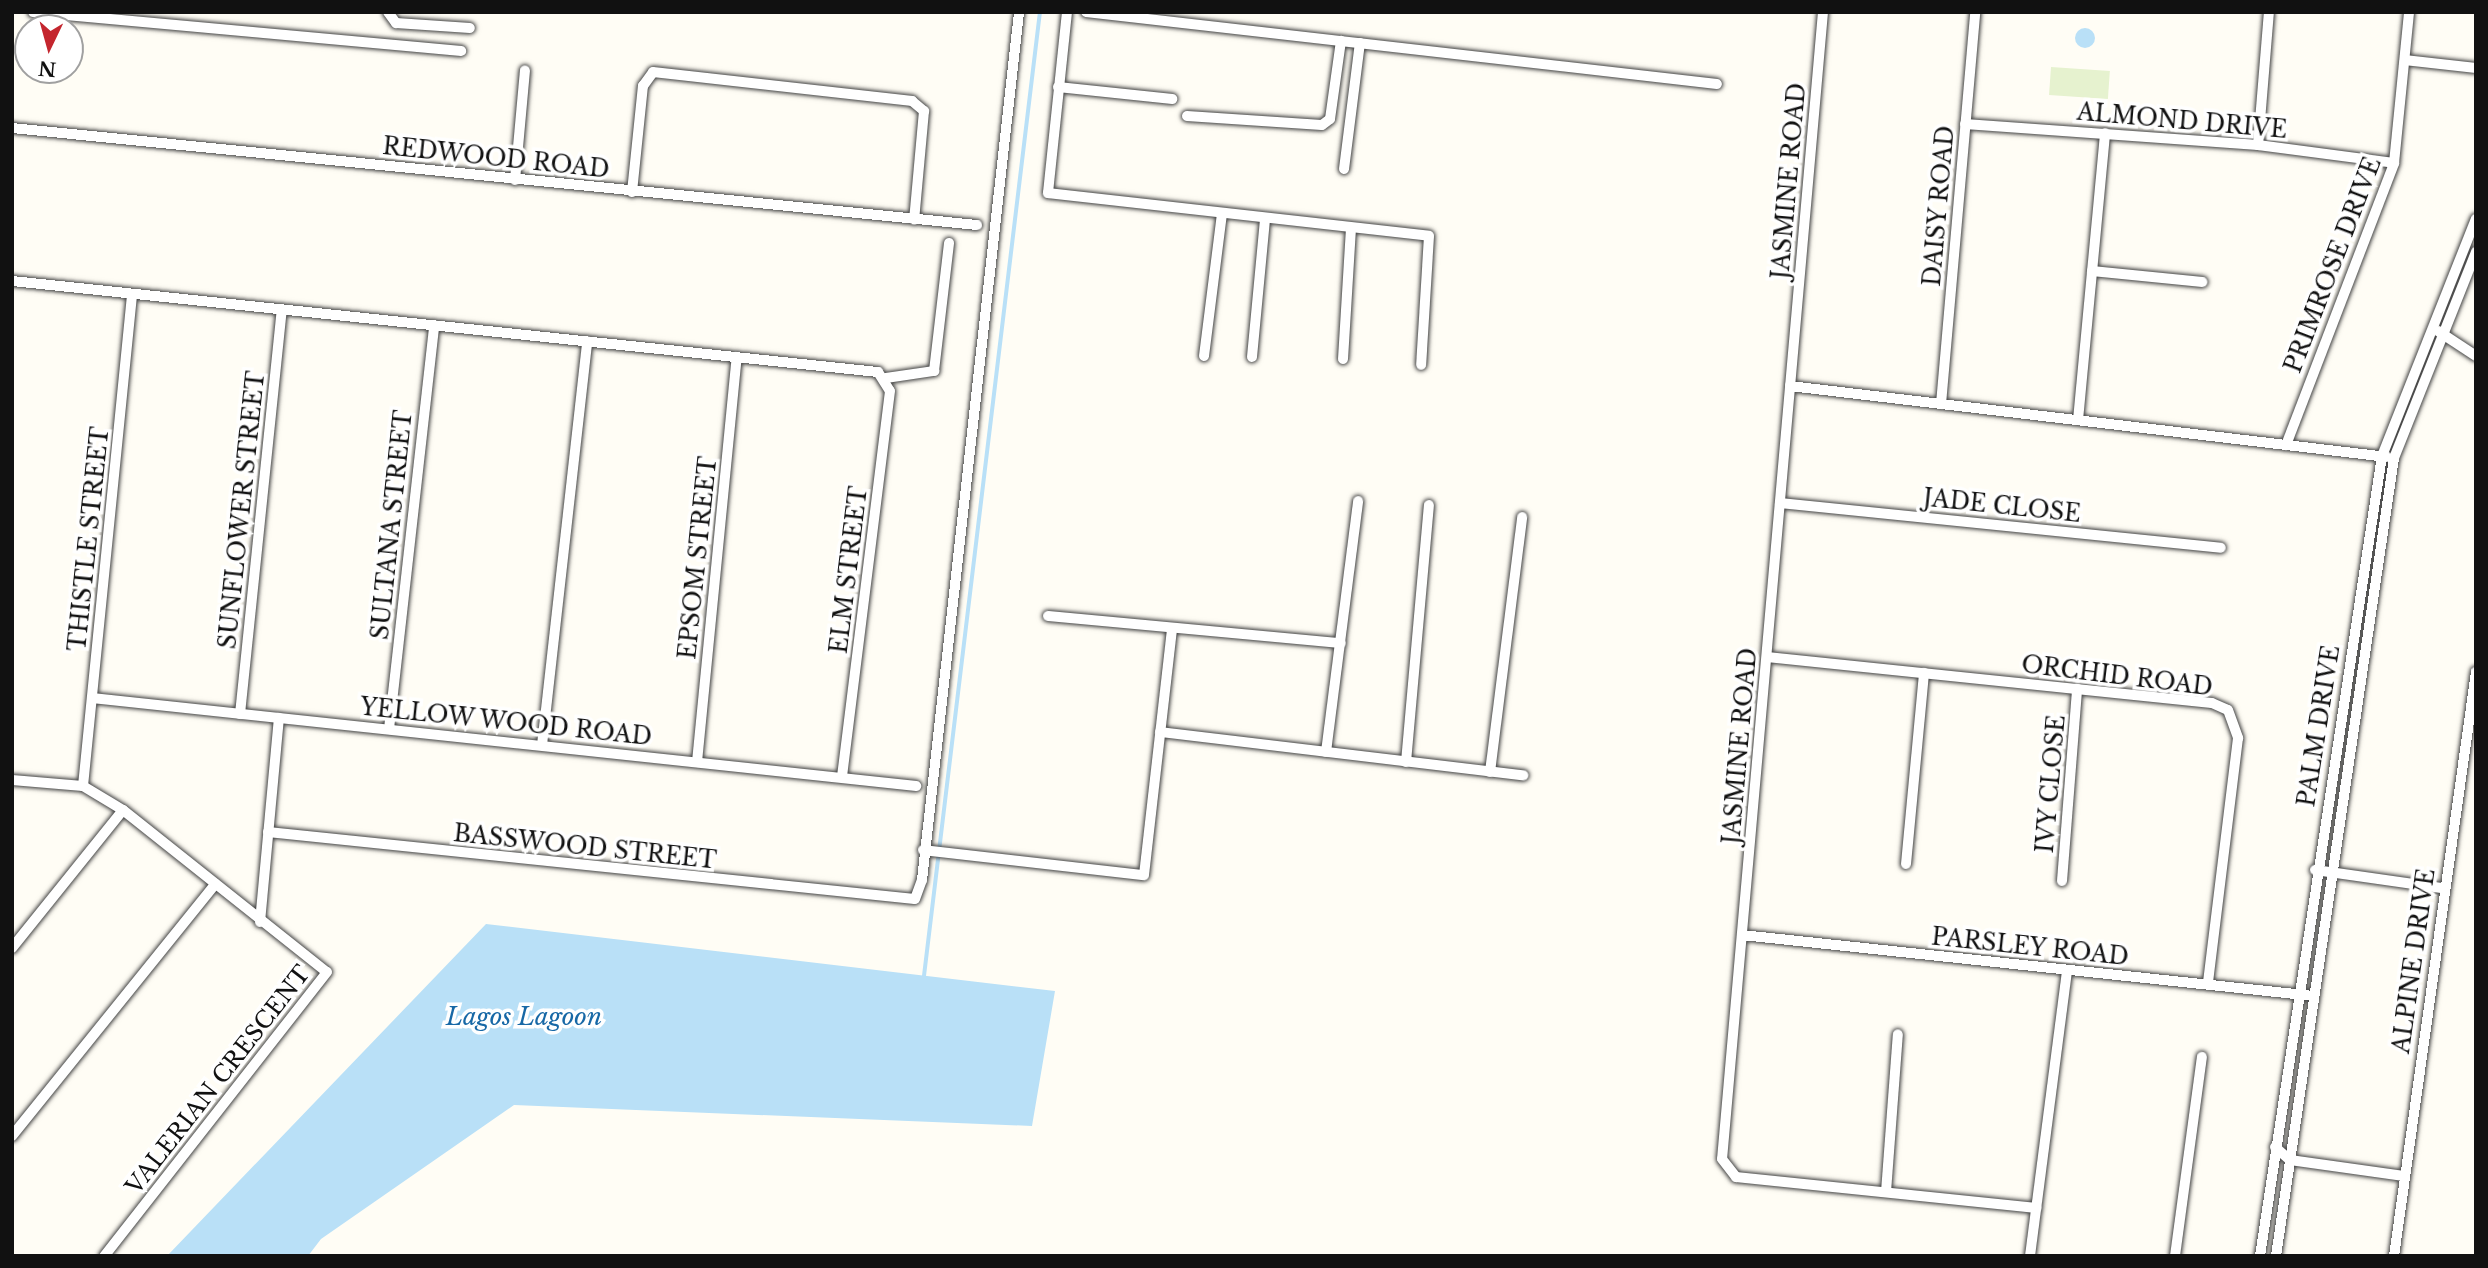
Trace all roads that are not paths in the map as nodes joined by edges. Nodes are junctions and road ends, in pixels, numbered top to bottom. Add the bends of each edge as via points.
1 (33, 12) edge
2 (388, 12) edge
3 (1018, 12) edge
4 (1067, 12) edge
5 (1086, 12) edge
6 (1823, 12) edge
7 (1975, 12) edge
8 (2269, 12) edge
9 (2409, 12) edge
10 (470, 28) dead end
11 (1341, 41) junction
12 (1360, 43) junction
13 (461, 51) dead end
14 (2405, 60) junction
15 (2476, 68) edge
16 (525, 70) dead end
17 (1717, 85) dead end
18 (1058, 87) junction
19 (1172, 99) dead end
20 (1187, 116) dead end
21 (1965, 124) junction
22 (12, 128) edge
23 (2105, 133) junction
24 (2258, 145) junction
25 (2394, 163) junction
26 (1344, 170) dead end
27 (514, 180) junction
28 (632, 192) junction
29 (1222, 214) junction
30 (1265, 219) junction
31 (2476, 219) edge
32 (914, 220) junction
33 (977, 225) dead end
34 (1351, 230) junction
35 (949, 243) dead end
36 (2476, 252) edge
37 (2092, 271) junction
38 (12, 281) edge
39 (2202, 282) dead end
40 (132, 296) junction
41 (282, 311) junction
42 (2430, 324) junction
43 (434, 325) junction
44 (2443, 335) junction
45 (586, 342) junction
46 (1204, 356) dead end
47 (1252, 356) dead end
48 (2476, 356) edge
49 (737, 357) junction
50 (1343, 359) dead end
51 (1421, 365) dead end
52 (882, 375) junction
53 (1790, 386) junction
54 (1941, 404) junction
55 (2078, 420) junction
56 (2286, 445) junction
57 (2382, 456) junction
58 (2394, 457) junction
59 (1358, 502) dead end
60 (1780, 503) junction
61 (1429, 505) dead end
62 (1522, 517) dead end
63 (2221, 548) dead end
64 (1048, 616) dead end
65 (1172, 631) junction
66 (1341, 643) junction
67 (1767, 657) junction
68 (2476, 672) edge
69 (1924, 674) junction
70 (2077, 689) junction
71 (92, 698) junction
72 (240, 714) junction
73 (279, 718) junction
74 (388, 729) junction
75 (1160, 732) junction
76 (542, 745) junction
77 (1326, 752) junction
78 (697, 762) junction
79 (1406, 762) junction
80 (1490, 772) junction
81 (1523, 775) dead end
82 (842, 777) junction
83 (12, 780) edge
84 (83, 786) junction
85 (916, 786) dead end
86 (123, 810) junction
87 (268, 832) junction
88 (926, 850) junction
89 (1906, 864) dead end
90 (2315, 870) junction
91 (2333, 871) junction
92 (2062, 881) dead end
93 (215, 884) junction
94 (2442, 888) junction
95 (260, 922) junction
96 (1742, 936) junction
97 (12, 948) edge
98 (2067, 970) junction
99 (2208, 984) junction
100 (2296, 995) junction
101 (2314, 996) junction
102 (1898, 1034) dead end
103 (2202, 1057) dead end
104 (12, 1136) edge
105 (2275, 1147) junction
106 (2290, 1160) junction
107 (2404, 1176) junction
108 (1886, 1192) junction
109 (2036, 1208) junction
110 (104, 1256) edge
111 (2030, 1256) edge
112 (2175, 1256) edge
113 (2260, 1256) edge
114 (2276, 1256) edge
115 (2394, 1256) edge

1 - 13 street
2 - 10 street via 396,23
3 - 88 street
4 - 18 street
5 - 11 street
6 - 53 street, JASMINE ROAD
7 - 21 street, DAISY ROAD
8 - 24 street
9 - 14 street, PRIMROSE DRIVE
11 - 12 street
11 - 20 street via 1330,119 1322,125
12 - 17 street
12 - 26 street
14 - 15 street
14 - 25 street, PRIMROSE DRIVE
16 - 27 street
18 - 19 street
18 - 29 street via 1048,193
21 - 23 street, ALMOND DRIVE
21 - 54 street, DAISY ROAD
22 - 27 street, REDWOOD ROAD
23 - 24 street, ALMOND DRIVE
23 - 37 street
24 - 25 street, ALMOND DRIVE
25 - 56 street, PRIMROSE DRIVE
27 - 28 street, REDWOOD ROAD
28 - 32 street, REDWOOD ROAD
28 - 32 street via 643,86 653,72 912,101 924,111
29 - 30 street
29 - 46 street
30 - 34 street
30 - 47 street
31 - 42 street, PALM DRIVE
32 - 33 street, REDWOOD ROAD
34 - 50 street
34 - 51 street via 1429,236
35 - 52 street via 934,371
36 - 44 street, PALM DRIVE
37 - 39 street
37 - 55 street
38 - 40 street
40 - 41 street
40 - 71 street, THISTLE STREET
41 - 43 street
41 - 72 street, SUNFLOWER STREET
42 - 44 street
42 - 57 street, PALM DRIVE
43 - 45 street
43 - 74 street, SULTANA STREET
44 - 48 street
44 - 58 street, PALM DRIVE
45 - 49 street
45 - 76 street
49 - 52 street
49 - 78 street, EPSOM STREET
52 - 82 street, ELM STREET via 890,391
53 - 54 street
53 - 60 street, JASMINE ROAD
54 - 55 street
55 - 56 street
56 - 57 street
57 - 58 street
57 - 90 street, PALM DRIVE
58 - 91 street, PALM DRIVE
59 - 66 street
60 - 63 street, JADE CLOSE
60 - 67 street, JASMINE ROAD
61 - 79 street
62 - 80 street
64 - 65 street
65 - 66 street
65 - 75 street
66 - 77 street
67 - 69 street, ORCHID ROAD
67 - 96 street, JASMINE ROAD
68 - 94 street, ALPINE DRIVE
69 - 70 street, ORCHID ROAD
69 - 89 street
70 - 92 street, IVY CLOSE
70 - 99 street, ORCHID ROAD via 2228,710 2238,738
71 - 72 street, YELLOW WOOD ROAD
71 - 84 street, THISTLE STREET
72 - 73 street, YELLOW WOOD ROAD
73 - 74 street, YELLOW WOOD ROAD
73 - 87 street
74 - 76 street, YELLOW WOOD ROAD
75 - 77 street
75 - 88 street via 1144,875
76 - 78 street, YELLOW WOOD ROAD
77 - 79 street
78 - 82 street, YELLOW WOOD ROAD
79 - 80 street
80 - 81 street
82 - 85 street, YELLOW WOOD ROAD
83 - 84 street
84 - 86 street, VALERIAN CRESCENT
86 - 93 street, VALERIAN CRESCENT
86 - 97 street
87 - 88 street, BASSWOOD STREET via 898,900 919,893
87 - 95 street
90 - 91 street
90 - 100 street, PALM DRIVE
91 - 94 street
91 - 101 street, PALM DRIVE
93 - 95 street, VALERIAN CRESCENT
93 - 104 street
94 - 107 street, ALPINE DRIVE
95 - 110 street, VALERIAN CRESCENT via 322,962 324,983
96 - 98 street, PARSLEY ROAD
96 - 108 street, JASMINE ROAD via 1722,1159 1736,1177
98 - 99 street, PARSLEY ROAD
98 - 109 street
99 - 100 street, PARSLEY ROAD
100 - 101 street, PARSLEY ROAD
100 - 105 street, PALM DRIVE
101 - 106 street, PALM DRIVE
102 - 108 street
103 - 112 street
105 - 106 street
105 - 113 street, PALM DRIVE
106 - 107 street
106 - 114 street, PALM DRIVE
107 - 115 street, ALPINE DRIVE
108 - 109 street, JASMINE ROAD
109 - 111 street

